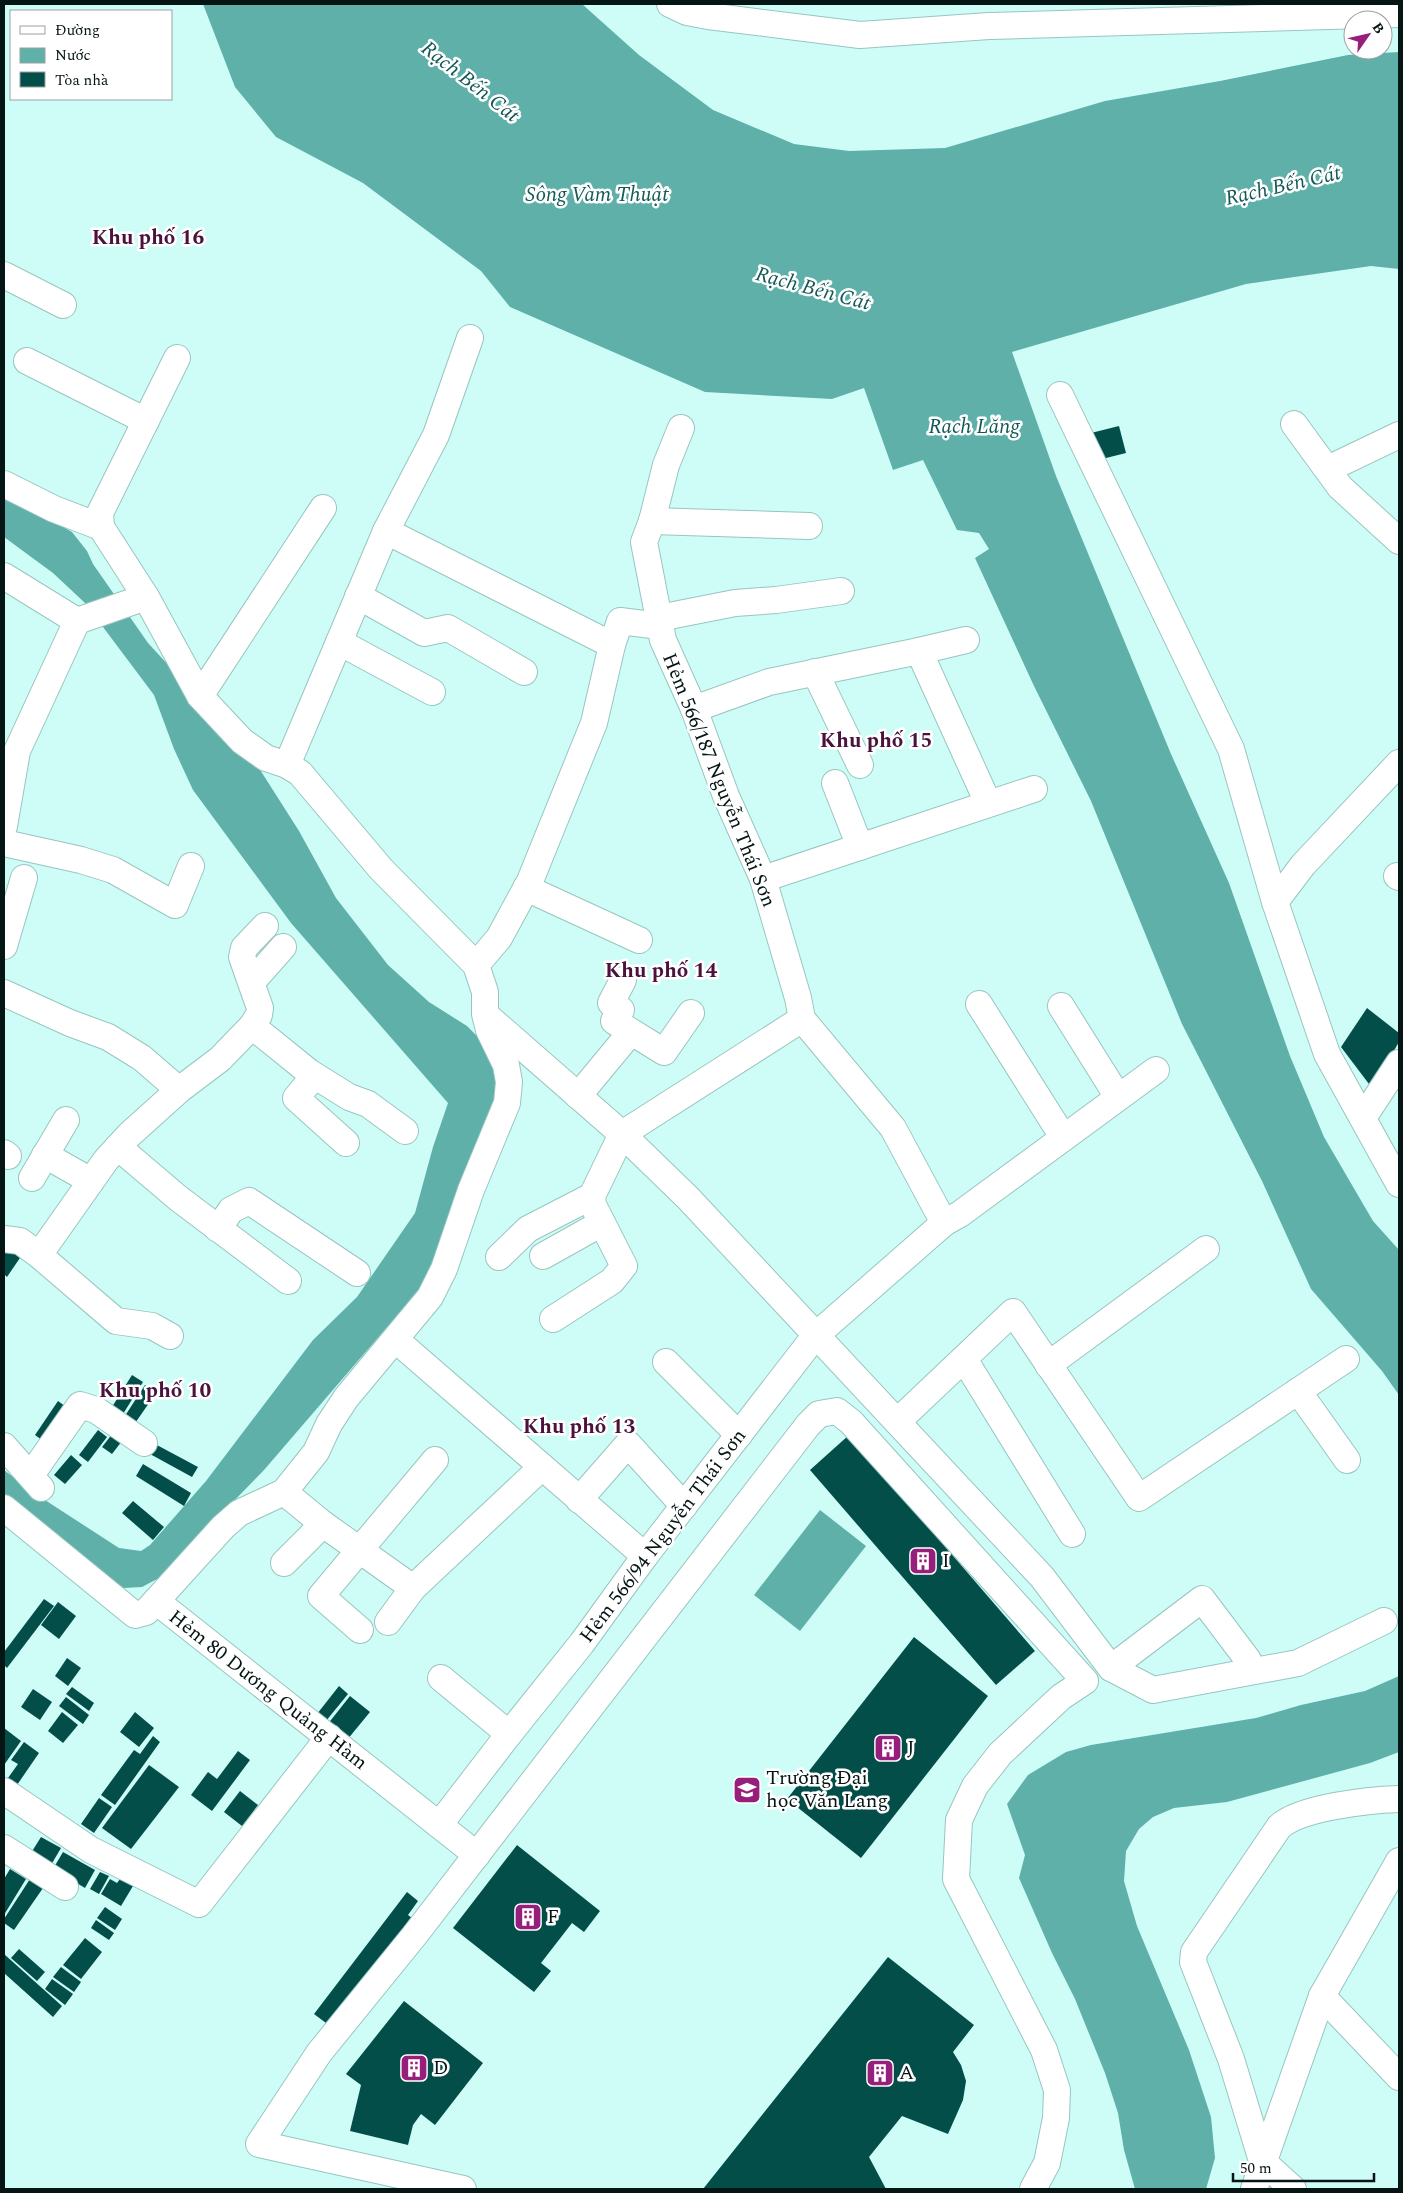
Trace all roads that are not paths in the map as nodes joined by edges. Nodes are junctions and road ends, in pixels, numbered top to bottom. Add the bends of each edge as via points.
1 (682, 7) edge
2 (1396, 11) edge
3 (1180, 12) edge
4 (991, 15) edge
5 (4, 275) edge
6 (63, 305) dead end
7 (470, 338) dead end
8 (178, 358) dead end
9 (27, 361) dead end
10 (1060, 395) dead end
11 (146, 421) junction
12 (1294, 424) dead end
13 (681, 428) dead end
14 (1399, 435) edge
15 (1328, 469) junction
16 (4, 484) edge
17 (323, 508) dead end
18 (652, 521) junction
19 (809, 526) dead end
20 (101, 527) junction
21 (386, 531) junction
22 (1399, 541) edge
23 (4, 576) edge
24 (841, 591) dead end
25 (358, 596) junction
26 (146, 597) junction
27 (77, 621) junction
28 (659, 622) junction
29 (966, 640) dead end
30 (338, 642) junction
31 (612, 645) junction
32 (919, 651) junction
33 (524, 672) dead end
34 (816, 672) junction
35 (432, 692) dead end
36 (200, 696) junction
37 (694, 709) junction
38 (1399, 763) edge
39 (287, 765) junction
40 (860, 765) dead end
41 (835, 783) dead end
42 (1034, 789) dead end
43 (988, 803) junction
44 (4, 826) edge
45 (4, 843) edge
46 (860, 847) junction
47 (191, 866) dead end
48 (24, 878) dead end
49 (763, 880) junction
50 (526, 888) junction
51 (1275, 902) junction
52 (265, 926) dead end
53 (639, 940) dead end
54 (4, 946) edge
55 (284, 947) dead end
56 (476, 965) junction
57 (623, 980) dead end
58 (252, 982) junction
59 (4, 993) edge
60 (978, 1004) dead end
61 (1061, 1006) dead end
62 (691, 1012) dead end
63 (485, 1014) junction
64 (802, 1020) junction
65 (252, 1026) junction
66 (631, 1032) junction
67 (1399, 1064) edge
68 (1156, 1070) dead end
69 (314, 1076) junction
70 (179, 1090) junction
71 (578, 1096) junction
72 (1118, 1097) junction
73 (1363, 1118) junction
74 (66, 1120) dead end
75 (405, 1132) dead end
76 (622, 1134) junction
77 (1063, 1137) junction
78 (346, 1143) dead end
79 (118, 1147) junction
80 (45, 1154) junction
81 (32, 1178) dead end
82 (91, 1181) junction
83 (1399, 1184) edge
84 (592, 1196) junction
85 (602, 1223) junction
86 (944, 1223) junction
87 (218, 1229) junction
88 (4, 1239) edge
89 (1206, 1249) dead end
90 (39, 1255) junction
91 (543, 1256) dead end
92 (500, 1257) dead end
93 (357, 1274) dead end
94 (288, 1281) dead end
95 (553, 1319) dead end
96 (170, 1336) dead end
97 (816, 1336) junction
98 (396, 1340) junction
99 (1346, 1359) dead end
100 (964, 1360) junction
101 (666, 1362) dead end
102 (1048, 1365) junction
103 (1298, 1391) junction
104 (898, 1421) junction
105 (739, 1435) junction
106 (144, 1443) dead end
107 (4, 1446) edge
108 (435, 1460) dead end
109 (1347, 1460) dead end
110 (542, 1468) junction
111 (284, 1492) junction
112 (579, 1500) junction
113 (684, 1506) junction
114 (4, 1508) edge
115 (323, 1524) junction
116 (1072, 1534) dead end
117 (360, 1551) junction
118 (644, 1556) junction
119 (284, 1563) dead end
120 (413, 1588) junction
121 (156, 1602) junction
122 (1384, 1620) dead end
123 (388, 1622) dead end
124 (360, 1630) dead end
125 (1248, 1660) dead end
126 (1111, 1668) junction
127 (441, 1678) dead end
128 (509, 1734) junction
129 (328, 1737) junction
130 (4, 1791) edge
131 (1399, 1799) edge
132 (439, 1825) junction
133 (4, 1848) edge
134 (477, 1855) junction
135 (1399, 1861) edge
136 (65, 1887) dead end
137 (1391, 1898) edge
138 (1322, 1996) junction
139 (1399, 2077) edge
140 (1262, 2161) junction
141 (463, 2189) edge
142 (1033, 2189) edge
143 (1254, 2189) edge
144 (1293, 2189) edge

1 - 4 street via 860,35
2 - 3 street
3 - 4 street
5 - 6 street
7 - 21 street via 436,435
8 - 11 street
9 - 11 street
10 - 51 street via 1231,749
11 - 20 street via 100,512
12 - 15 street
13 - 18 street, Hẻm 566/187 Nguyễn Thái Sơn via 666,465
14 - 15 street
15 - 22 street via 1340,487
16 - 20 street via 54,509
17 - 36 street
18 - 19 street
18 - 28 street, Hẻm 566/187 Nguyễn Thái Sơn via 644,542
20 - 26 street
21 - 25 street
21 - 31 street
23 - 27 street
24 - 28 street via 735,603
25 - 30 street
25 - 33 street via 424,633 448,628
26 - 27 street
26 - 36 street
27 - 44 street via 16,751
28 - 31 street via 620,621
28 - 37 street, Hẻm 566/187 Nguyễn Thái Sơn via 663,640
29 - 32 street
30 - 35 street
30 - 39 street
31 - 50 street via 594,723
32 - 34 street
32 - 43 street
34 - 37 street via 769,682
34 - 40 street
36 - 39 street via 242,741 266,758
37 - 49 street, Hẻm 566/187 Nguyễn Thái Sơn via 726,796
38 - 51 street via 1303,865
39 - 56 street via 300,773 380,869
41 - 46 street
42 - 43 street
43 - 46 street
45 - 47 street via 113,870 175,905
46 - 49 street
48 - 54 street
49 - 64 street, Hẻm 566/187 Nguyễn Thái Sơn
50 - 53 street
50 - 56 street via 499,938
51 - 73 street via 1327,1054
52 - 58 street via 244,948 242,957
55 - 58 street
56 - 63 street via 485,992
57 - 66 street via 611,1003 621,1010 614,1021
58 - 65 street via 260,1008
59 - 70 street via 108,1037 142,1058
60 - 77 street
61 - 72 street
62 - 66 street via 664,1052
63 - 71 street
63 - 98 street via 506,1065 510,1082 507,1103 471,1190 444,1269 430,1297
64 - 76 street
64 - 86 street, Hẻm 566/187 Nguyễn Thái Sơn via 893,1128
65 - 69 street
65 - 70 street via 220,1059
66 - 71 street
67 - 73 street
68 - 72 street
69 - 75 street via 368,1104
69 - 78 street via 296,1098
70 - 79 street
71 - 76 street
72 - 77 street
73 - 83 street
74 - 80 street
76 - 84 street
76 - 97 street via 688,1198
77 - 86 street
79 - 82 street
79 - 87 street
80 - 81 street
80 - 82 street
82 - 90 street
84 - 85 street
84 - 92 street via 528,1229
85 - 91 street
85 - 95 street via 624,1266 612,1281
86 - 97 street
87 - 93 street via 231,1210 249,1202
87 - 94 street
88 - 90 street via 20,1241
89 - 102 street
90 - 96 street via 116,1321 152,1326
97 - 104 street
97 - 105 street, Hẻm 566/94 Nguyễn Thái Sơn
98 - 110 street
98 - 111 street via 346,1398 328,1424 316,1452
99 - 103 street
100 - 102 street via 1013,1312
100 - 104 street
100 - 116 street
101 - 105 street
102 - 103 street via 1139,1498
103 - 109 street
104 - 126 street via 1042,1577
105 - 113 street, Hẻm 566/94 Nguyễn Thái Sơn
106 - 107 street via 96,1410 80,1405 36,1481
108 - 117 street
110 - 112 street
110 - 120 street
111 - 115 street
111 - 121 street via 239,1514 223,1526
112 - 113 street via 628,1444
112 - 118 street
113 - 118 street, Hẻm 566/94 Nguyễn Thái Sơn
114 - 121 street, Hẻm 80 Dương Quảng Hàm via 134,1615 146,1612
115 - 117 street
115 - 119 street
117 - 120 street
117 - 124 street via 321,1596
118 - 128 street, Hẻm 566/94 Nguyễn Thái Sơn via 582,1643
120 - 123 street
121 - 129 street, Hẻm 80 Dương Quảng Hàm
122 - 126 street via 1298,1663 1153,1690
125 - 126 street via 1202,1598
127 - 128 street
128 - 132 street, Hẻm 566/94 Nguyễn Thái Sơn
129 - 130 street via 199,1904 91,1850
129 - 132 street, Hẻm 80 Dương Quảng Hàm
131 - 140 street via 1342,1805 1285,1821 1194,1952 1192,1958 1231,2059
132 - 134 street, Hẻm 80 Dương Quảng Hàm
133 - 136 street
134 - 141 street via 319,2053 259,2144
134 - 142 street via 808,1425 819,1414 837,1411 852,1422 1086,1681 1061,1697 1000,1754 975,1786 959,1820 956,1879 1044,2050 1057,2090 1056,2118 1047,2163
135 - 137 street
137 - 138 street
138 - 139 street
138 - 140 street
140 - 143 street
140 - 144 street

